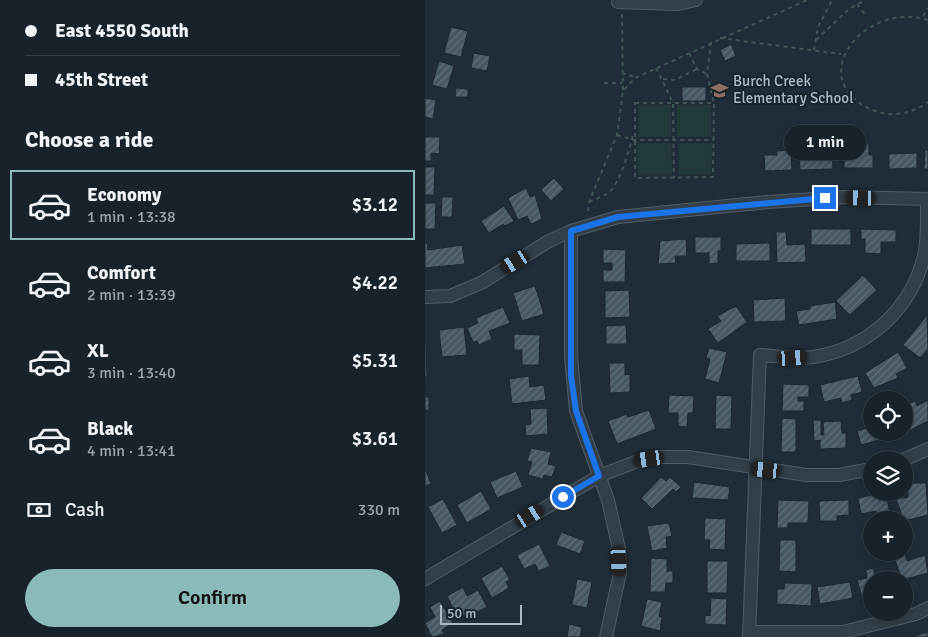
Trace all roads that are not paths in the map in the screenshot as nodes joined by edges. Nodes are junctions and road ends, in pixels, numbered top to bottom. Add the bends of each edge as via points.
1 (696, 0) edge
2 (620, 7) road end
3 (927, 199) edge
4 (571, 231) junction
5 (425, 297) edge
6 (928, 449) edge
7 (913, 456) edge
8 (754, 469) junction
9 (863, 470) edge
10 (599, 476) junction
11 (427, 573) edge
12 (928, 608) edge
13 (750, 635) edge
14 (606, 637) edge

1 - 2 street
3 - 4 street via 845,197 768,202 618,217
3 - 8 street via 924,255 908,295 891,318 873,334 829,353 793,358 759,355
4 - 5 street via 481,283 450,296
4 - 10 street via 572,385 576,411
6 - 7 street
8 - 9 street via 806,475
8 - 10 street via 689,457 659,457 638,460
8 - 13 street
10 - 11 street
10 - 14 street via 615,528 620,573
12 - 13 street via 916,614 843,632

